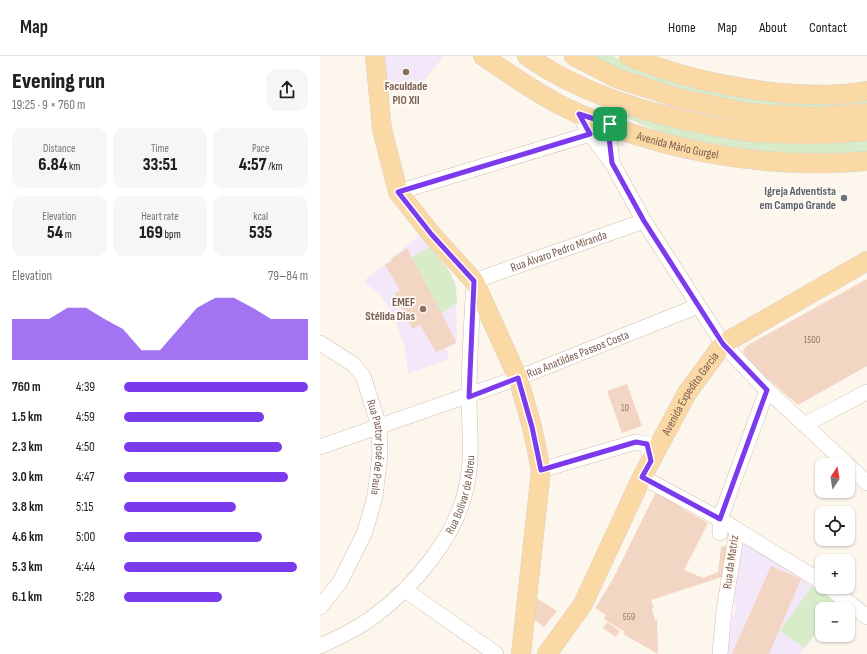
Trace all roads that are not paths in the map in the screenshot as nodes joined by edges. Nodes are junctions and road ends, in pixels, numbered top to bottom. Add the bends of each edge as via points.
1 (376, 56) edge
2 (483, 56) edge
3 (527, 56) edge
4 (574, 56) edge
5 (629, 56) edge
6 (867, 91) edge
7 (867, 113) edge
8 (579, 114) junction
9 (610, 124) junction
10 (867, 131) edge
11 (590, 134) junction
12 (867, 161) edge
13 (612, 163) junction
14 (398, 192) junction
15 (644, 221) junction
16 (867, 261) edge
17 (474, 281) junction
18 (698, 306) junction
19 (320, 343) edge
20 (723, 344) junction
21 (518, 378) junction
22 (767, 390) junction
23 (867, 392) edge
24 (469, 397) junction
25 (806, 424) junction
26 (379, 426) junction
27 (320, 447) edge
28 (841, 458) edge
29 (646, 469) junction
30 (855, 469) edge
31 (541, 470) junction
32 (855, 472) edge
33 (867, 476) edge
34 (867, 483) edge
35 (720, 526) junction
36 (737, 530) junction
37 (815, 578) edge
38 (405, 590) junction
39 (839, 594) edge
40 (320, 607) edge
41 (867, 617) edge
42 (320, 646) edge
43 (496, 654) edge
44 (521, 654) edge
45 (547, 654) edge
46 (720, 654) edge

1 - 14 main road via 382,129
2 - 8 main road, Avenida Mário Gurgel via 527,86
3 - 10 main road, Avenida Mário Gurgel via 577,85 624,104 693,122 751,132 827,135
4 - 7 main road via 616,78 681,99 750,113 816,117
5 - 6 main road via 702,79 769,91 830,94
8 - 9 main road, Avenida Mário Gurgel
8 - 11 street
9 - 12 main road, Avenida Mário Gurgel via 654,140 754,160 807,164
9 - 13 street
11 - 13 street
11 - 14 street
13 - 15 street
14 - 17 main road via 432,235
15 - 17 street, Rua Álvaro Pedro Miranda
15 - 18 street
16 - 20 main road, Avenida Expedito Garcia
17 - 21 main road
17 - 24 street, Rua Bolívar de Abreu
18 - 20 street
18 - 21 street, Rua Anatildes Passos Costa
19 - 26 street, Rua Pastor José de Paula via 353,364 363,376
20 - 22 street
20 - 29 main road, Avenida Expedito Garcia via 687,393
21 - 24 street, Rua Anatildes Passos Costa
21 - 31 main road
22 - 25 street
22 - 35 street
23 - 25 street
24 - 26 street, Rua Anatildes Passos Costa
24 - 38 street, Rua Bolívar de Abreu via 471,448 467,485 456,521 435,556
25 - 28 street
26 - 27 street, Rua Anatildes Passos Costa
26 - 40 street, Rua Pastor José de Paula via 380,455 375,496 365,532 340,582
29 - 31 street via 647,444 636,442
29 - 35 street, Rua da Matriz
29 - 45 main road, Avenida Expedito Garcia via 583,604
30 - 33 street
31 - 44 main road
32 - 34 street
35 - 36 street, Rua da Matriz
36 - 37 street
36 - 46 street, Rua da Matriz
38 - 42 street, Rua Bolívar de Abreu via 373,618
38 - 43 street
39 - 41 street

